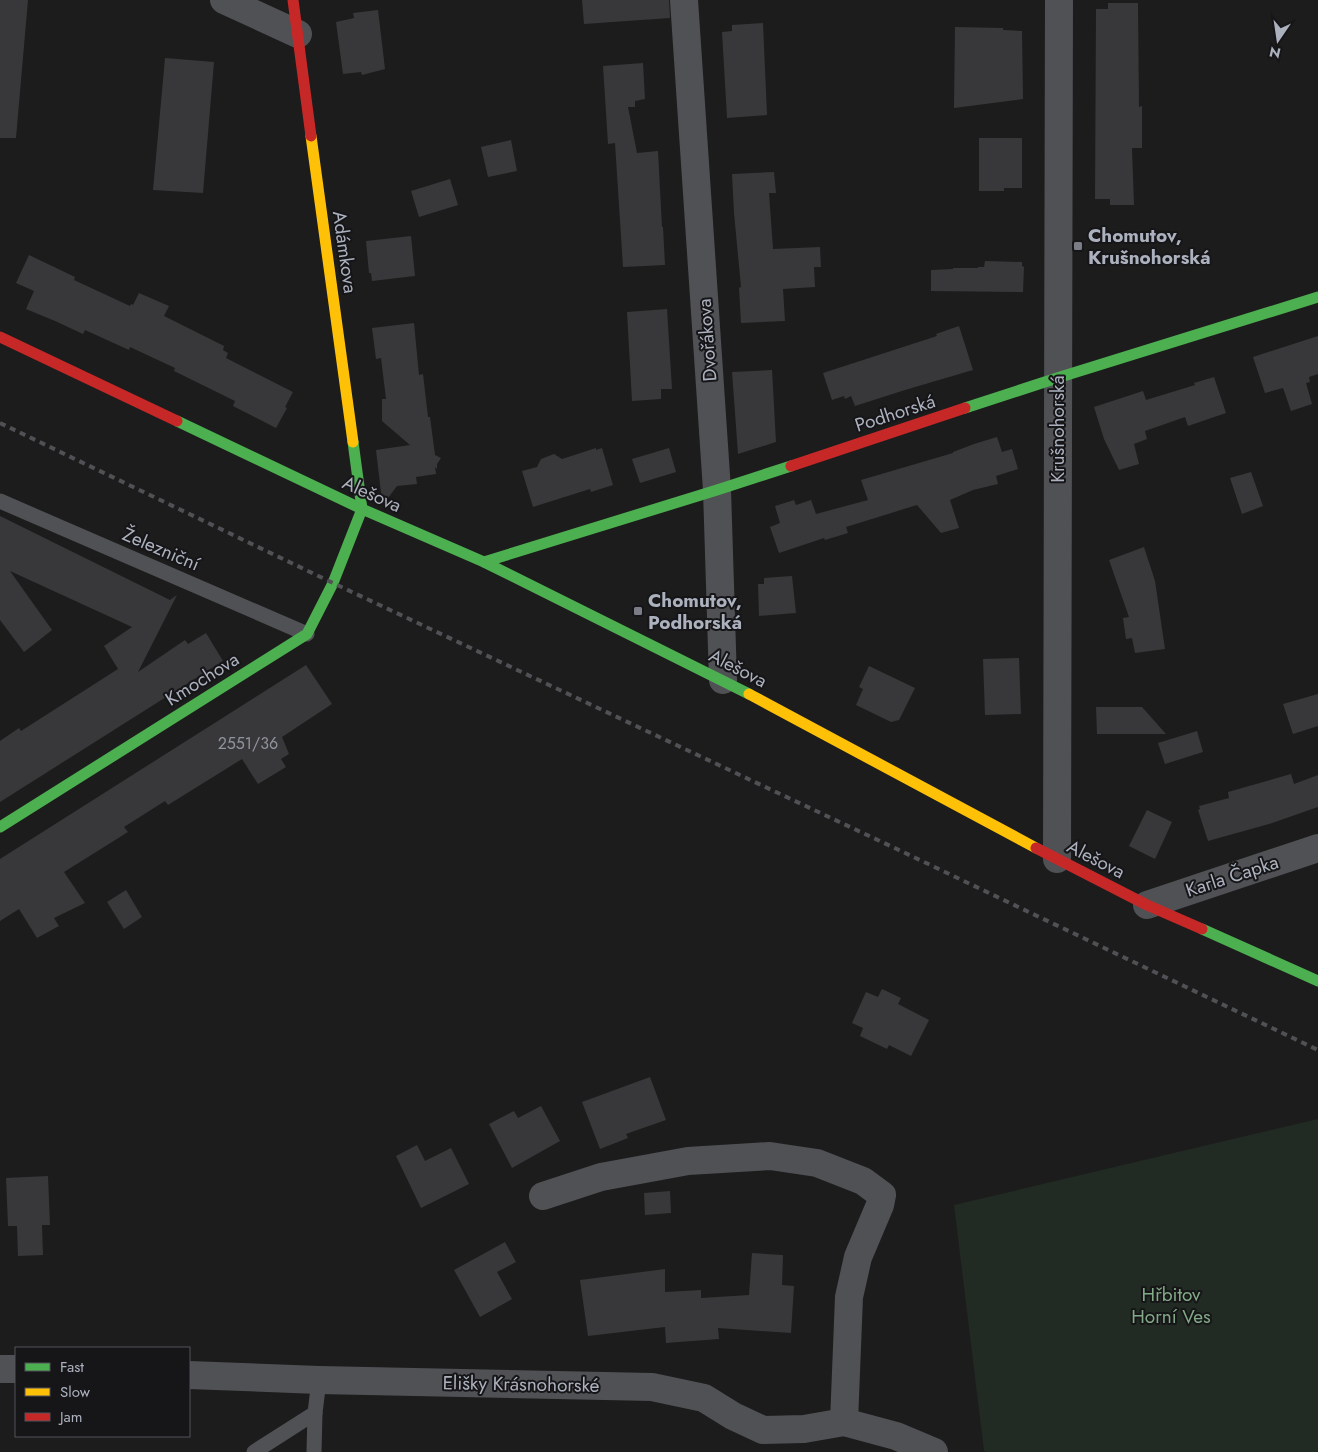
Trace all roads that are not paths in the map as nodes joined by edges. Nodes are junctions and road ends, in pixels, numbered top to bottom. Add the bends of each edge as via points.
1 (224, 0) edge
2 (293, 0) edge
3 (684, 0) edge
4 (1059, 0) edge
5 (298, 34) junction
6 (1318, 298) edge
7 (0, 337) edge
8 (1057, 378) junction
9 (717, 490) junction
10 (0, 501) edge
11 (362, 509) junction
12 (484, 562) junction
13 (307, 634) junction
14 (723, 680) junction
15 (0, 827) edge
16 (1318, 848) edge
17 (1057, 859) junction
18 (1147, 905) junction
19 (1318, 981) edge
20 (543, 1196) dead end
21 (0, 1369) edge
22 (15, 1370) edge
23 (190, 1375) edge
24 (319, 1380) junction
25 (315, 1413) junction
26 (844, 1422) junction
27 (764, 1441) edge
28 (254, 1452) edge
29 (314, 1452) edge
30 (934, 1452) edge

1 - 5 street
2 - 5 street, Adámkova
3 - 9 street, Dvořákova
4 - 8 street, Krušnohorská
5 - 11 street, Adámkova
6 - 8 street, Podhorská
7 - 11 street, Alešova
8 - 9 street, Podhorská
8 - 17 street, Krušnohorská
9 - 12 street, Podhorská
9 - 14 street, Dvořákova
10 - 13 lane, Železniční
11 - 12 street, Alešova
11 - 13 street via 333,583
12 - 14 street, Alešova
13 - 15 street, Kmochova
14 - 17 street, Alešova
16 - 18 street, Karla Čapka
17 - 18 street, Alešova
18 - 19 street, Alešova
20 - 26 street via 601,1177 688,1161 770,1156 817,1163 863,1181 882,1195 858,1257 849,1297
21 - 22 street
23 - 24 street, Elišky Krásnohorské
24 - 25 lane
24 - 27 street, Elišky Krásnohorské via 652,1387 704,1398
25 - 28 lane
25 - 29 lane
26 - 27 street, Elišky Krásnohorské
26 - 30 street, Elišky Krásnohorské via 896,1436

